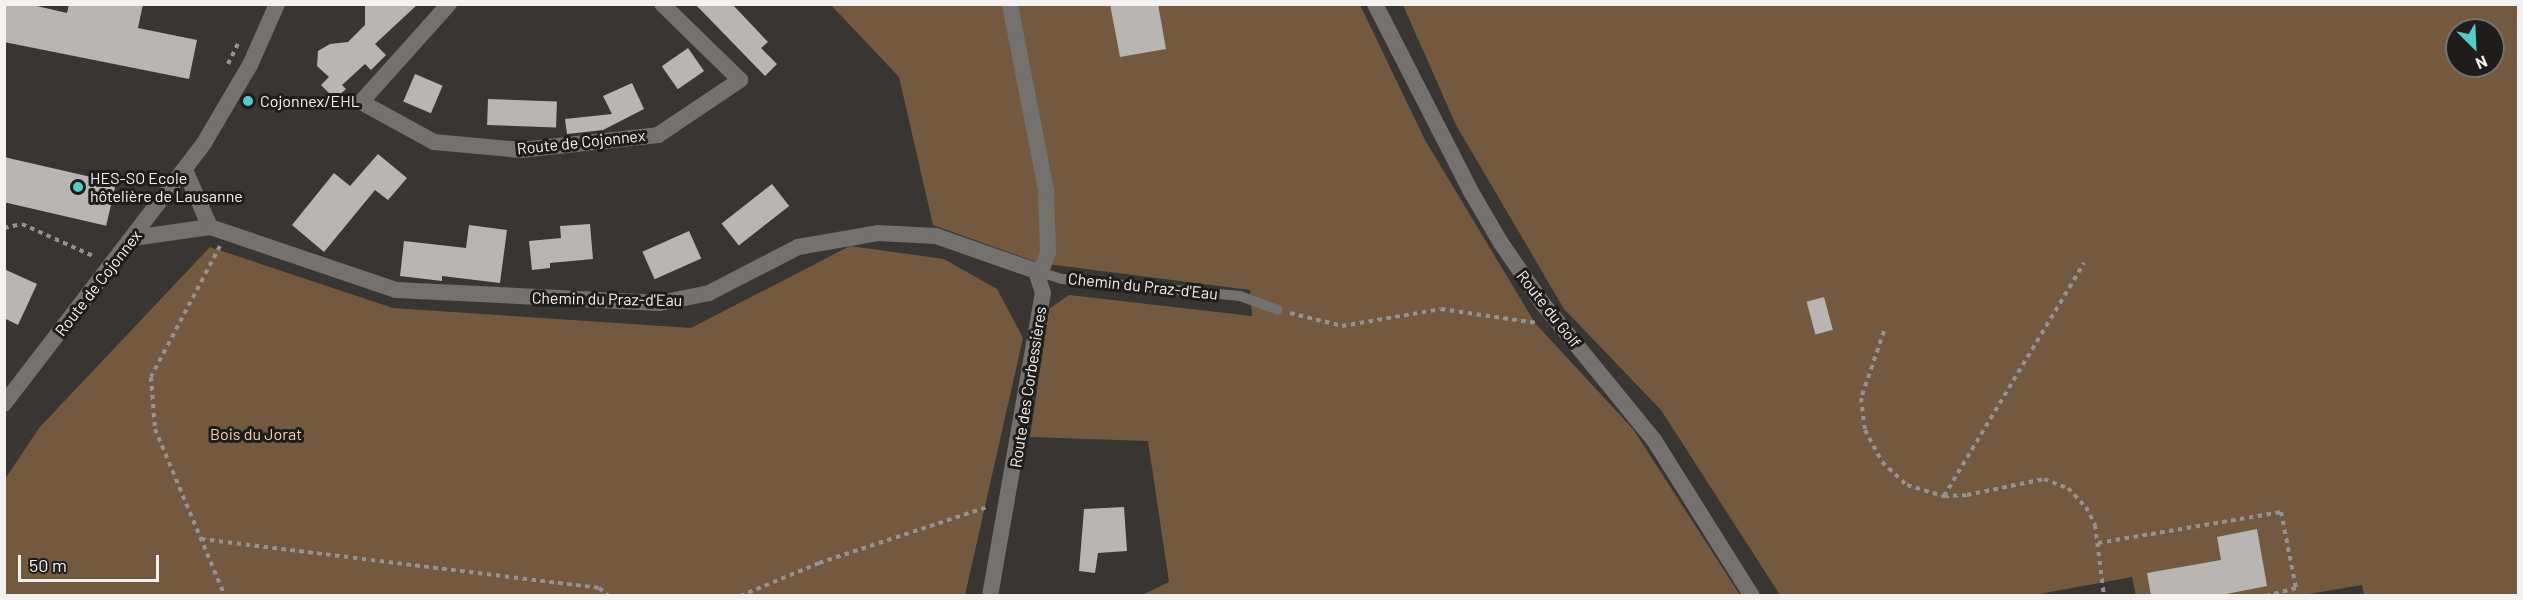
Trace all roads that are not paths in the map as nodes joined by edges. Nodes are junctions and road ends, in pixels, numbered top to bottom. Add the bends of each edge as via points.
1 (277, 4) edge
2 (662, 4) edge
3 (1010, 4) edge
4 (1375, 4) edge
5 (446, 6) edge
6 (185, 170) junction
7 (210, 227) junction
8 (133, 238) junction
9 (1036, 271) junction
10 (1278, 310) road end
11 (4, 405) edge
12 (990, 596) edge
13 (1752, 596) edge

1 - 6 street, Route de Cojonnex via 250,65
2 - 5 street, Route de Cojonnex via 741,80 657,135 521,150 434,142 361,102
3 - 9 street via 1046,190 1048,252 1043,266
4 - 13 street, Route du Golf via 1470,190 1523,277 1654,440
6 - 7 street
6 - 8 street, Route de Cojonnex
7 - 8 street, Chemin du Praz-d'Eau
7 - 9 street, Chemin du Praz-d'Eau via 396,290 452,295 678,302 710,293 798,247 878,233 936,236
8 - 11 street, Route de Cojonnex
9 - 10 lane, Chemin du Praz-d'Eau via 1063,279 1240,296
9 - 12 street, Route des Corbessières via 1043,293

